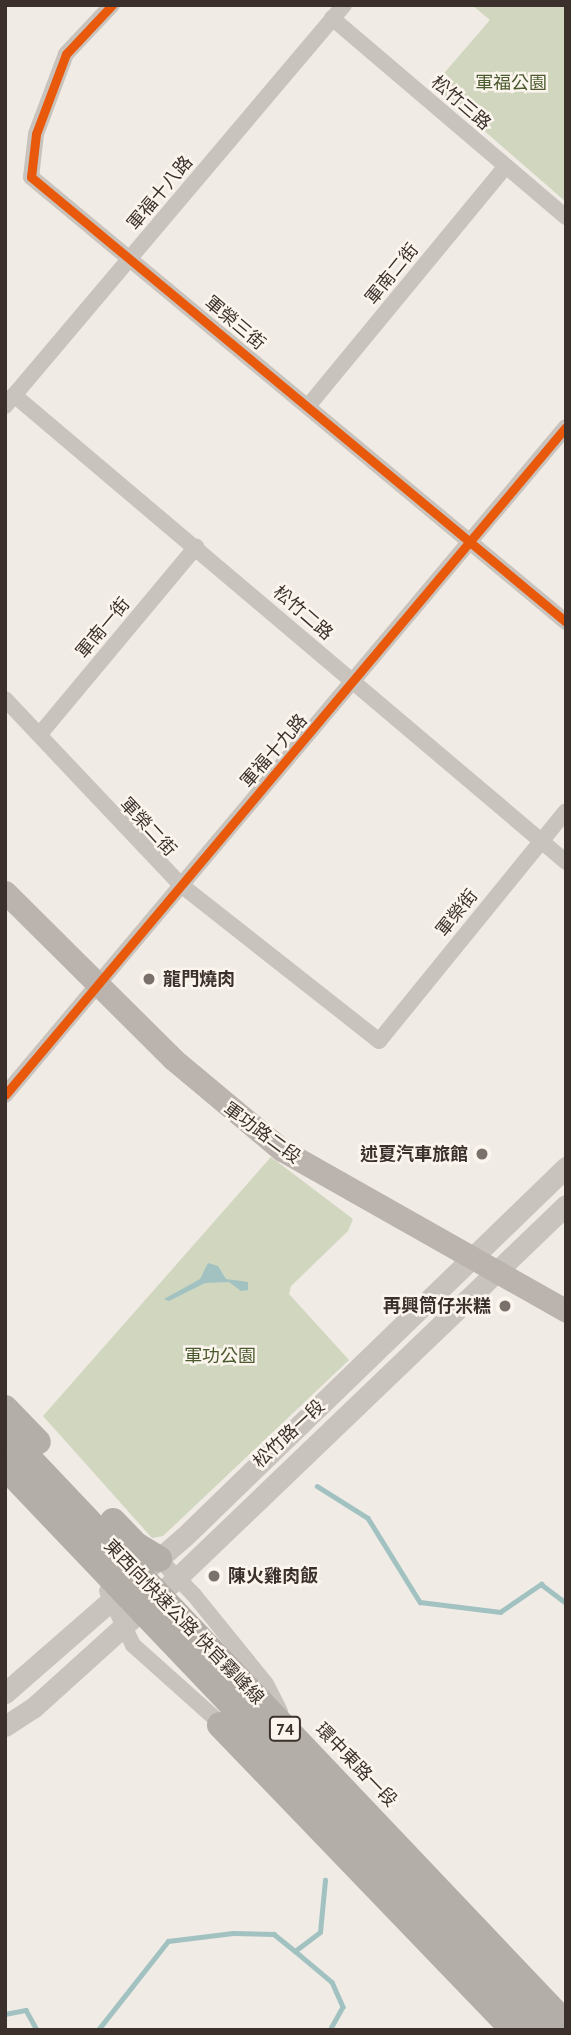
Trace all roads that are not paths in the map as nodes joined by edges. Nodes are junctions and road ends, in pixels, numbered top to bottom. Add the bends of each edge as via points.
1 (113, 5) edge
2 (344, 5) edge
3 (332, 19) junction
4 (505, 167) junction
5 (566, 217) edge
6 (130, 259) junction
7 (10, 400) edge
8 (309, 405) junction
9 (566, 427) edge
10 (471, 543) junction
11 (196, 547) junction
12 (566, 622) edge
13 (354, 682) junction
14 (5, 699) edge
15 (40, 734) junction
16 (566, 811) edge
17 (540, 840) junction
18 (566, 862) edge
19 (181, 885) junction
20 (5, 892) edge
21 (97, 985) junction
22 (379, 1041) joint
23 (5, 1095) edge
24 (566, 1167) edge
25 (566, 1205) edge
26 (471, 1258) junction
27 (497, 1271) junction
28 (566, 1311) edge
29 (5, 1408) edge
30 (5, 1420) edge
31 (5, 1433) edge
32 (5, 1467) edge
33 (5, 1483) edge
34 (168, 1569) junction
35 (118, 1613) junction
36 (266, 1684) junction
37 (5, 1693) edge
38 (220, 1725) junction
39 (5, 1726) edge
40 (566, 1998) edge
41 (566, 2012) edge
42 (566, 2024) edge
43 (514, 2030) edge
44 (532, 2030) edge
45 (542, 2030) edge

1 - 6 street, 軍榮三街 via 66,54 36,134 31,177
2 - 3 street, 軍福十八路
3 - 4 street, 松竹三路
3 - 6 street, 軍福十八路
4 - 5 street, 松竹三路
4 - 8 street, 軍南二街
6 - 7 street, 軍福十八路
6 - 8 street, 軍榮三街
7 - 11 street, 松竹二路
8 - 10 street, 軍榮三街
9 - 10 street, 軍福十九路
10 - 12 street, 軍榮三街
10 - 13 street, 軍福十九路
11 - 13 street, 松竹二路
11 - 15 street, 軍南一街
13 - 17 street, 松竹二路
13 - 19 street, 軍福十九路
14 - 15 street, 軍榮二街
15 - 19 street, 軍榮二街
16 - 17 street, 軍榮街
17 - 18 street, 松竹二路
17 - 22 street, 軍榮街
19 - 21 street, 軍福十九路
19 - 22 street, 軍榮二街
20 - 21 main road, 軍功路二段
21 - 23 street, 軍福十九路
21 - 26 main road, 軍功路二段 via 220,1103 282,1150
24 - 26 street, 松竹路一段
25 - 27 street, 松竹路一段
26 - 27 main road, 軍功路二段
26 - 34 street, 松竹路一段
27 - 28 main road, 軍功路二段
27 - 34 street, 松竹路一段
29 - 34 highway via 136,1545
30 - 34 street via 130,1551
31 - 42 highway, 東西向快速公路 快官霧峰線 / 74
32 - 45 highway, 東西向快速公路 快官霧峰線 / 74
33 - 35 street
34 - 35 street, 松竹路一段
34 - 36 street, 環中東路一段
35 - 37 street, 松竹路一段
35 - 38 street via 133,1645
35 - 39 street, 松竹路一段 via 33,1708
36 - 40 highway, 74
36 - 41 street, 環中東路一段 via 282,1718
38 - 43 highway, 74
38 - 44 street via 270,1756

